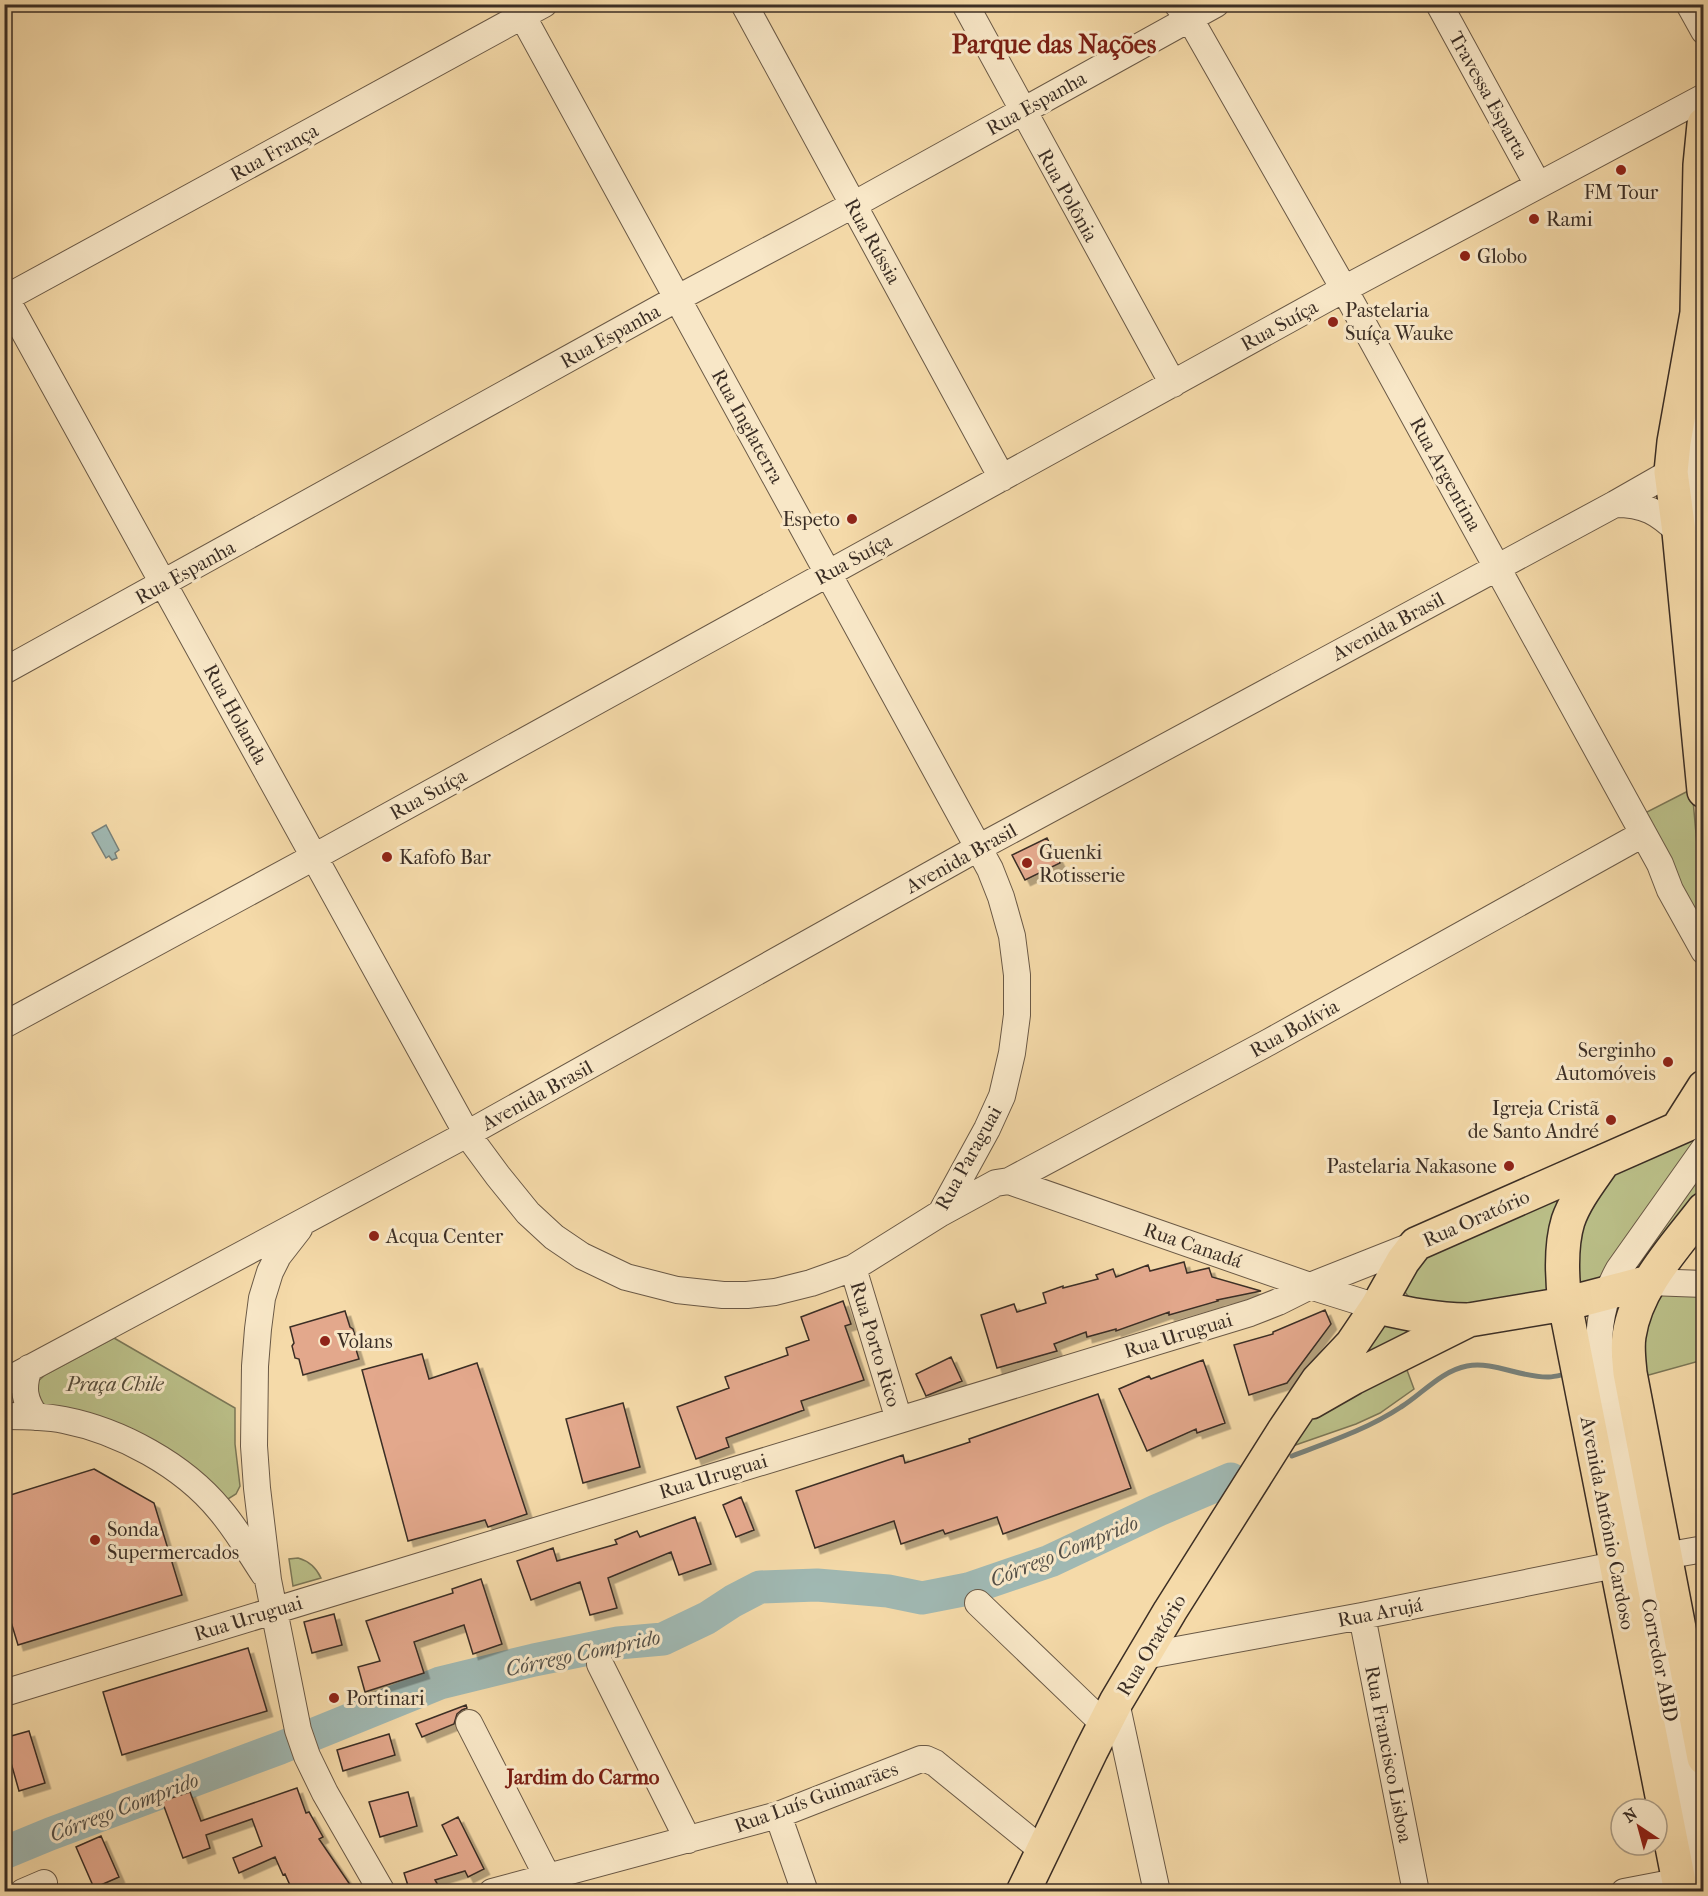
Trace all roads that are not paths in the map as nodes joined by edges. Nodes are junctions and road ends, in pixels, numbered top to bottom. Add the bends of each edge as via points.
1 (744, 4) edge
2 (965, 4) edge
3 (1216, 4) edge
4 (1439, 4) edge
5 (1689, 4) edge
6 (527, 8) edge
7 (1184, 12) edge
8 (1704, 32) edge
9 (1704, 97) edge
10 (1022, 111) junction
11 (1704, 124) edge
12 (1538, 185) junction
13 (853, 205) junction
14 (1344, 289) junction
15 (5, 297) edge
16 (678, 298) junction
17 (1173, 384) junction
18 (1704, 384) edge
19 (1671, 472) junction
20 (1002, 478) junction
21 (1615, 504) junction
22 (1679, 532) junction
23 (1704, 556) edge
24 (1498, 567) junction
25 (828, 573) junction
26 (164, 584) junction
27 (4, 670) edge
28 (1704, 791) edge
29 (1643, 834) junction
30 (978, 848) junction
31 (314, 857) junction
32 (1704, 951) edge
33 (4, 1025) edge
34 (1704, 1087) edge
35 (1691, 1122) edge
36 (467, 1134) junction
37 (1704, 1149) edge
38 (1604, 1161) junction
39 (1009, 1181) junction
40 (1704, 1209) edge
41 (941, 1213) junction
42 (310, 1218) junction
43 (1416, 1244) junction
44 (226, 1263) junction
45 (853, 1268) junction
46 (1648, 1282) junction
47 (1704, 1284) edge
48 (1310, 1286) junction
49 (1385, 1294) junction
50 (1607, 1294) junction
51 (262, 1298) junction
52 (1565, 1304) junction
53 (1469, 1320) junction
54 (29, 1368) junction
55 (4, 1382) edge
56 (1299, 1409) junction
57 (4, 1416) edge
58 (36, 1417) junction
59 (899, 1420) junction
60 (257, 1488) junction
61 (219, 1508) junction
62 (1704, 1549) edge
63 (1664, 1556) junction
64 (1615, 1566) junction
65 (268, 1580) junction
66 (978, 1603) dead end
67 (274, 1610) junction
68 (1362, 1616) junction
69 (1144, 1656) junction
70 (600, 1664) dead end
71 (4, 1693) edge
72 (1111, 1714) junction
73 (469, 1723) dead end
74 (1704, 1758) edge
75 (778, 1815) junction
76 (688, 1840) junction
77 (1042, 1850) junction
78 (547, 1876) junction
79 (1694, 1881) edge
80 (382, 1892) edge
81 (492, 1892) edge
82 (806, 1892) edge
83 (1023, 1892) edge
84 (1157, 1892) edge
85 (1416, 1892) edge
86 (1624, 1892) edge

1 - 13 street, Rua Rússia
2 - 10 street, Rua Polônia
3 - 7 street, Rua Espanha
4 - 12 street, Travessa Esparta
5 - 8 street
6 - 15 street, Rua França
6 - 16 street, Rua Inglaterra
7 - 10 street, Rua Espanha
7 - 14 street, Rua Argentina
9 - 12 street, Rua Suíça
10 - 13 street, Rua Espanha
10 - 17 street, Rua Polônia
11 - 19 main road via 1697,313
12 - 14 street, Rua Suíça
13 - 16 street, Rua Espanha
13 - 20 street, Rua Rússia
14 - 17 street, Rua Suíça
14 - 24 street, Rua Argentina
15 - 26 street, Rua Holanda
16 - 25 street, Rua Inglaterra
16 - 26 street, Rua Espanha
17 - 20 street, Rua Suíça
18 - 23 street via 1696,455
19 - 21 street, Avenida Brasil
19 - 22 main road
20 - 25 street, Rua Suíça
21 - 22 street via 1645,507 1660,514
21 - 24 street, Avenida Brasil
22 - 28 main road
24 - 29 street, Rua Argentina
24 - 30 street, Avenida Brasil
25 - 30 street, Rua Inglaterra
25 - 31 street, Rua Suíça
26 - 27 street, Rua Espanha
26 - 31 street, Rua Holanda
29 - 32 street, Rua Argentina
29 - 39 street, Rua Bolívia
30 - 36 street, Avenida Brasil
30 - 41 street, Rua Paraguai via 1001,897 1012,936 1017,1015 1002,1096
31 - 33 street, Rua Suíça
31 - 36 street, Rua Holanda
34 - 35 main road, Rua Oratório
35 - 38 main road, Rua Oratório
36 - 42 street, Avenida Brasil
36 - 45 street, Rua Paraguai via 528,1213 554,1237 582,1256 627,1277 676,1290 747,1295 811,1283
37 - 50 street, Corredor ABD via 1629,1253
38 - 43 main road, Rua Oratório
38 - 52 main road, Avenida Antônio Cardoso via 1568,1221 1562,1280
39 - 41 street, Rua Bolívia via 996,1183
39 - 48 street, Rua Canadá
40 - 46 main road
41 - 45 street, Rua Paraguai
42 - 44 street
42 - 51 street via 278,1256
43 - 48 street, Rua Uruguai
43 - 49 main road, Rua Oratório
44 - 51 street via 246,1271
44 - 54 street
45 - 59 street, Rua Porto Rico
46 - 47 street
46 - 50 main road, Rua Oratório
46 - 63 main road via 1628,1337 1629,1373
48 - 49 street, Rua Canadá
48 - 59 street, Rua Uruguai via 1250,1313
49 - 53 main road via 1416,1316
49 - 56 main road, Rua Oratório via 1352,1344 1318,1380
50 - 52 main road, Rua Oratório
50 - 79 street, Corredor ABD via 1601,1317 1600,1359
51 - 60 street via 255,1376
52 - 53 main road, Rua Oratório
52 - 64 main road, Avenida Antônio Cardoso
53 - 56 main road, Rua Oratório
54 - 55 street
54 - 58 street via 25,1397
56 - 69 main road, Rua Oratório
57 - 58 street
58 - 61 street via 63,1420 123,1438 170,1466
59 - 67 street, Rua Uruguai
60 - 61 street via 236,1506
60 - 65 street
61 - 65 street
62 - 63 street
63 - 74 main road
64 - 68 street, Rua Arujá
64 - 79 main road, Avenida Antônio Cardoso
65 - 67 street
66 - 72 street
67 - 71 street, Rua Uruguai
67 - 80 street via 298,1730 307,1756
68 - 69 street, Rua Arujá
68 - 85 street, Rua Francisco Lisboa
69 - 72 main road, Rua Oratório
70 - 76 street
72 - 77 main road, Rua Oratório
72 - 84 street
73 - 78 street
75 - 76 street, Rua Luís Guimarães
75 - 77 street, Rua Luís Guimarães via 926,1759 935,1762
75 - 82 street
76 - 78 street, Rua Luís Guimarães
77 - 83 main road, Rua Oratório
78 - 81 street, Rua Luís Guimarães
79 - 86 street

